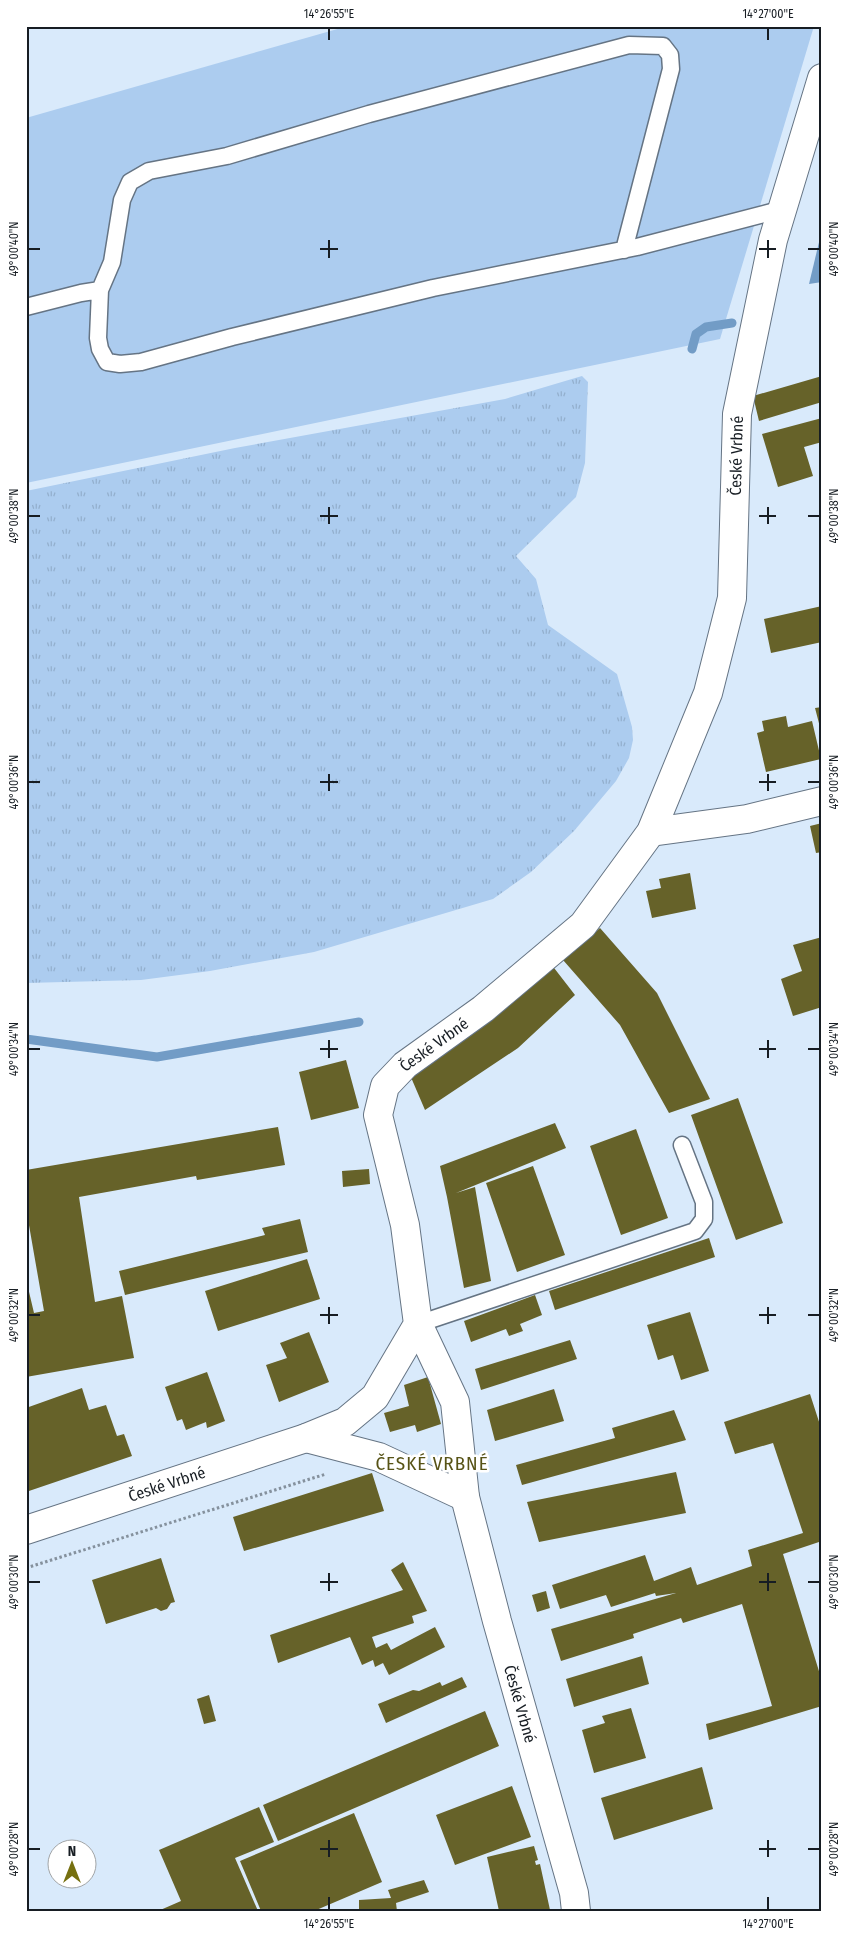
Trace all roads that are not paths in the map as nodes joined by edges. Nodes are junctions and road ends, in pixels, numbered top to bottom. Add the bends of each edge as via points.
1 (822, 78) edge
2 (783, 209) junction
3 (624, 250) junction
4 (100, 290) junction
5 (26, 307) edge
6 (822, 801) edge
7 (651, 832) junction
8 (682, 1145) dead end
9 (418, 1324) junction
10 (306, 1438) junction
11 (465, 1497) junction
12 (26, 1530) edge
13 (576, 1911) edge

1 - 2 street, České Vrbné
2 - 3 lane
2 - 7 street, České Vrbné via 773,240 737,414 732,598 708,694
3 - 4 lane via 433,288 141,362 120,364 107,362 100,349
3 - 4 lane via 671,69 670,55 663,46 629,45 369,114 227,156 149,171 130,182 122,200 112,262
4 - 5 lane
6 - 7 street via 747,819
7 - 9 street, České Vrbné via 582,925 483,1009 405,1065 385,1086 378,1115 405,1225
8 - 9 lane via 704,1202 704,1219 695,1231
9 - 10 street, České Vrbné via 375,1396 345,1422
9 - 11 street, České Vrbné via 455,1402
10 - 11 street via 379,1458
10 - 12 street, České Vrbné
11 - 13 street, České Vrbné via 574,1893

